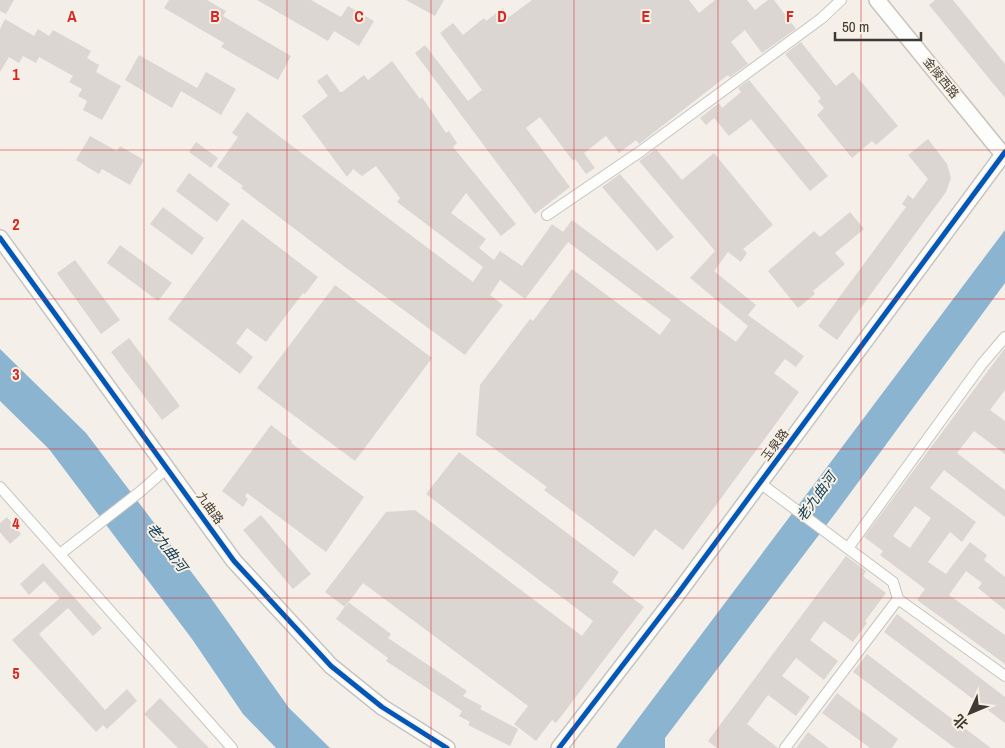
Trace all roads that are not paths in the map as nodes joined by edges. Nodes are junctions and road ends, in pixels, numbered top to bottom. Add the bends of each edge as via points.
1 (841, 0) edge
2 (877, 0) edge
3 (1004, 154) edge
4 (547, 215) dead end
5 (0, 238) edge
6 (1005, 338) edge
7 (168, 467) junction
8 (760, 483) junction
9 (0, 488) edge
10 (848, 548) junction
11 (60, 554) junction
12 (898, 599) junction
13 (1005, 676) edge
14 (232, 748) edge
15 (447, 748) edge
16 (558, 748) edge
17 (785, 748) edge

1 - 4 street via 822,18 649,145
2 - 3 street, 金陵西路
3 - 8 street, 玉泉路
5 - 7 street, 九曲路
6 - 10 street via 982,364
7 - 11 street via 142,492
7 - 15 street, 九曲路 via 234,561 331,666 382,707
8 - 10 street
8 - 16 street, 玉泉路
9 - 11 street
10 - 12 street via 893,582
11 - 14 street
12 - 13 street
12 - 17 street

